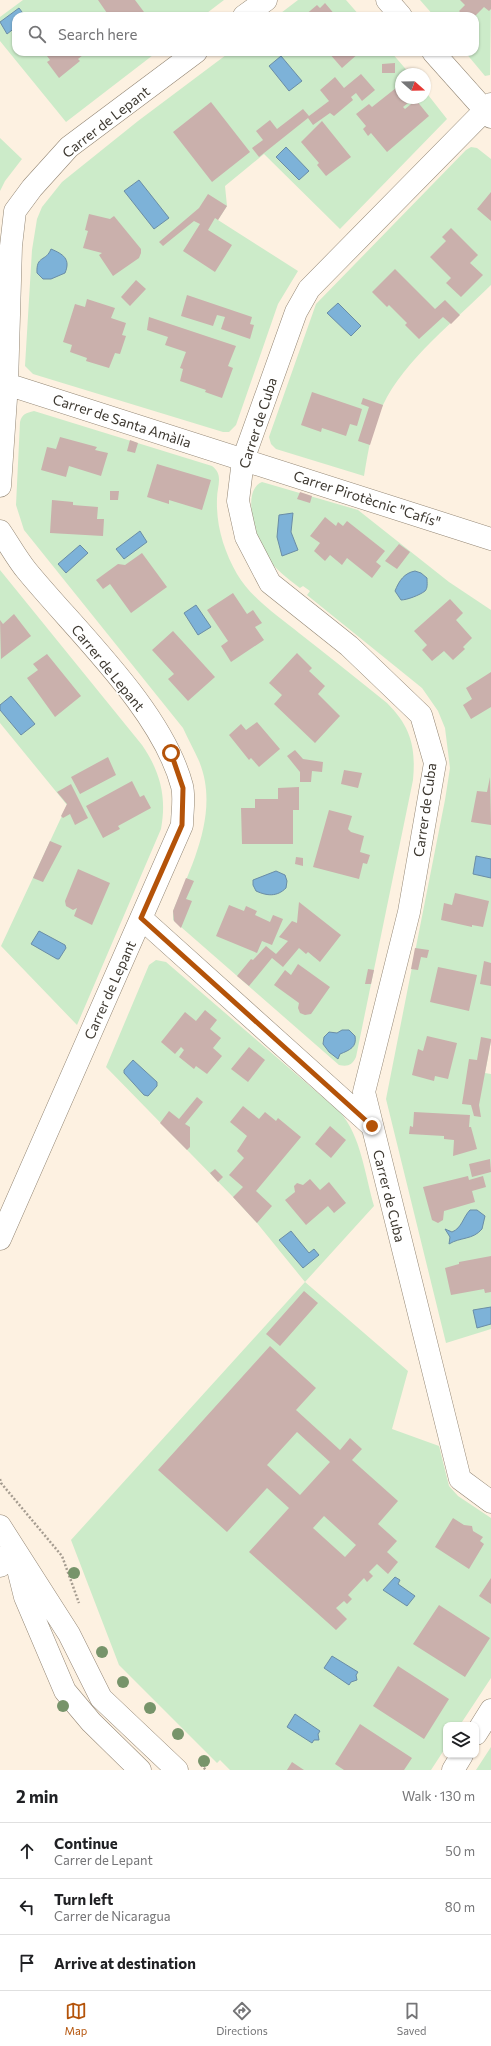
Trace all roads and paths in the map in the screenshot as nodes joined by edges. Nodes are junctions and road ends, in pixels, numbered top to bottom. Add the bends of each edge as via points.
1 (266, 0) edge
2 (387, 0) edge
3 (250, 12) edge
4 (398, 12) edge
5 (191, 56) edge
6 (437, 56) edge
7 (489, 111) edge
8 (3, 383) edge
9 (244, 460) junction
10 (0, 486) edge
11 (0, 531) edge
12 (491, 538) edge
13 (141, 918) junction
14 (372, 1126) junction
15 (0, 1238) edge
16 (0, 1479) edge
17 (491, 1502) edge
18 (0, 1526) edge
19 (13, 1548) junction
20 (0, 1566) edge
21 (81, 1607) dead end
22 (491, 1710) edge
23 (479, 1729) edge
24 (460, 1758) edge
25 (200, 1765) dead end
26 (140, 1770) edge
27 (177, 1770) edge
28 (206, 1770) edge
29 (453, 1770) edge

1 - 3 street
2 - 4 street
5 - 8 street, Carrer de Lepant via 69,147 15,211
6 - 7 street
7 - 9 street, Carrer de Cuba via 309,289 296,312
8 - 9 street, Carrer de Santa Amàlia
8 - 10 street, Carrer de Lepant
9 - 12 street, Carrer Pirotècnic "Cafís"
9 - 14 street, Carrer de Cuba via 238,501 246,537 270,583 349,646 421,715 435,763 409,912 364,1092
11 - 13 street, Carrer de Lepant via 26,570 119,677 171,753 183,788 182,825
13 - 14 street
13 - 15 street, Carrer de Lepant
14 - 17 street, Carrer de Cuba via 460,1480
16 - 21 path via 62,1556
18 - 19 street
19 - 20 street
19 - 26 street via 25,1597 65,1691 91,1722
19 - 27 street via 69,1634 101,1698
22 - 23 street
24 - 29 street
25 - 28 path

